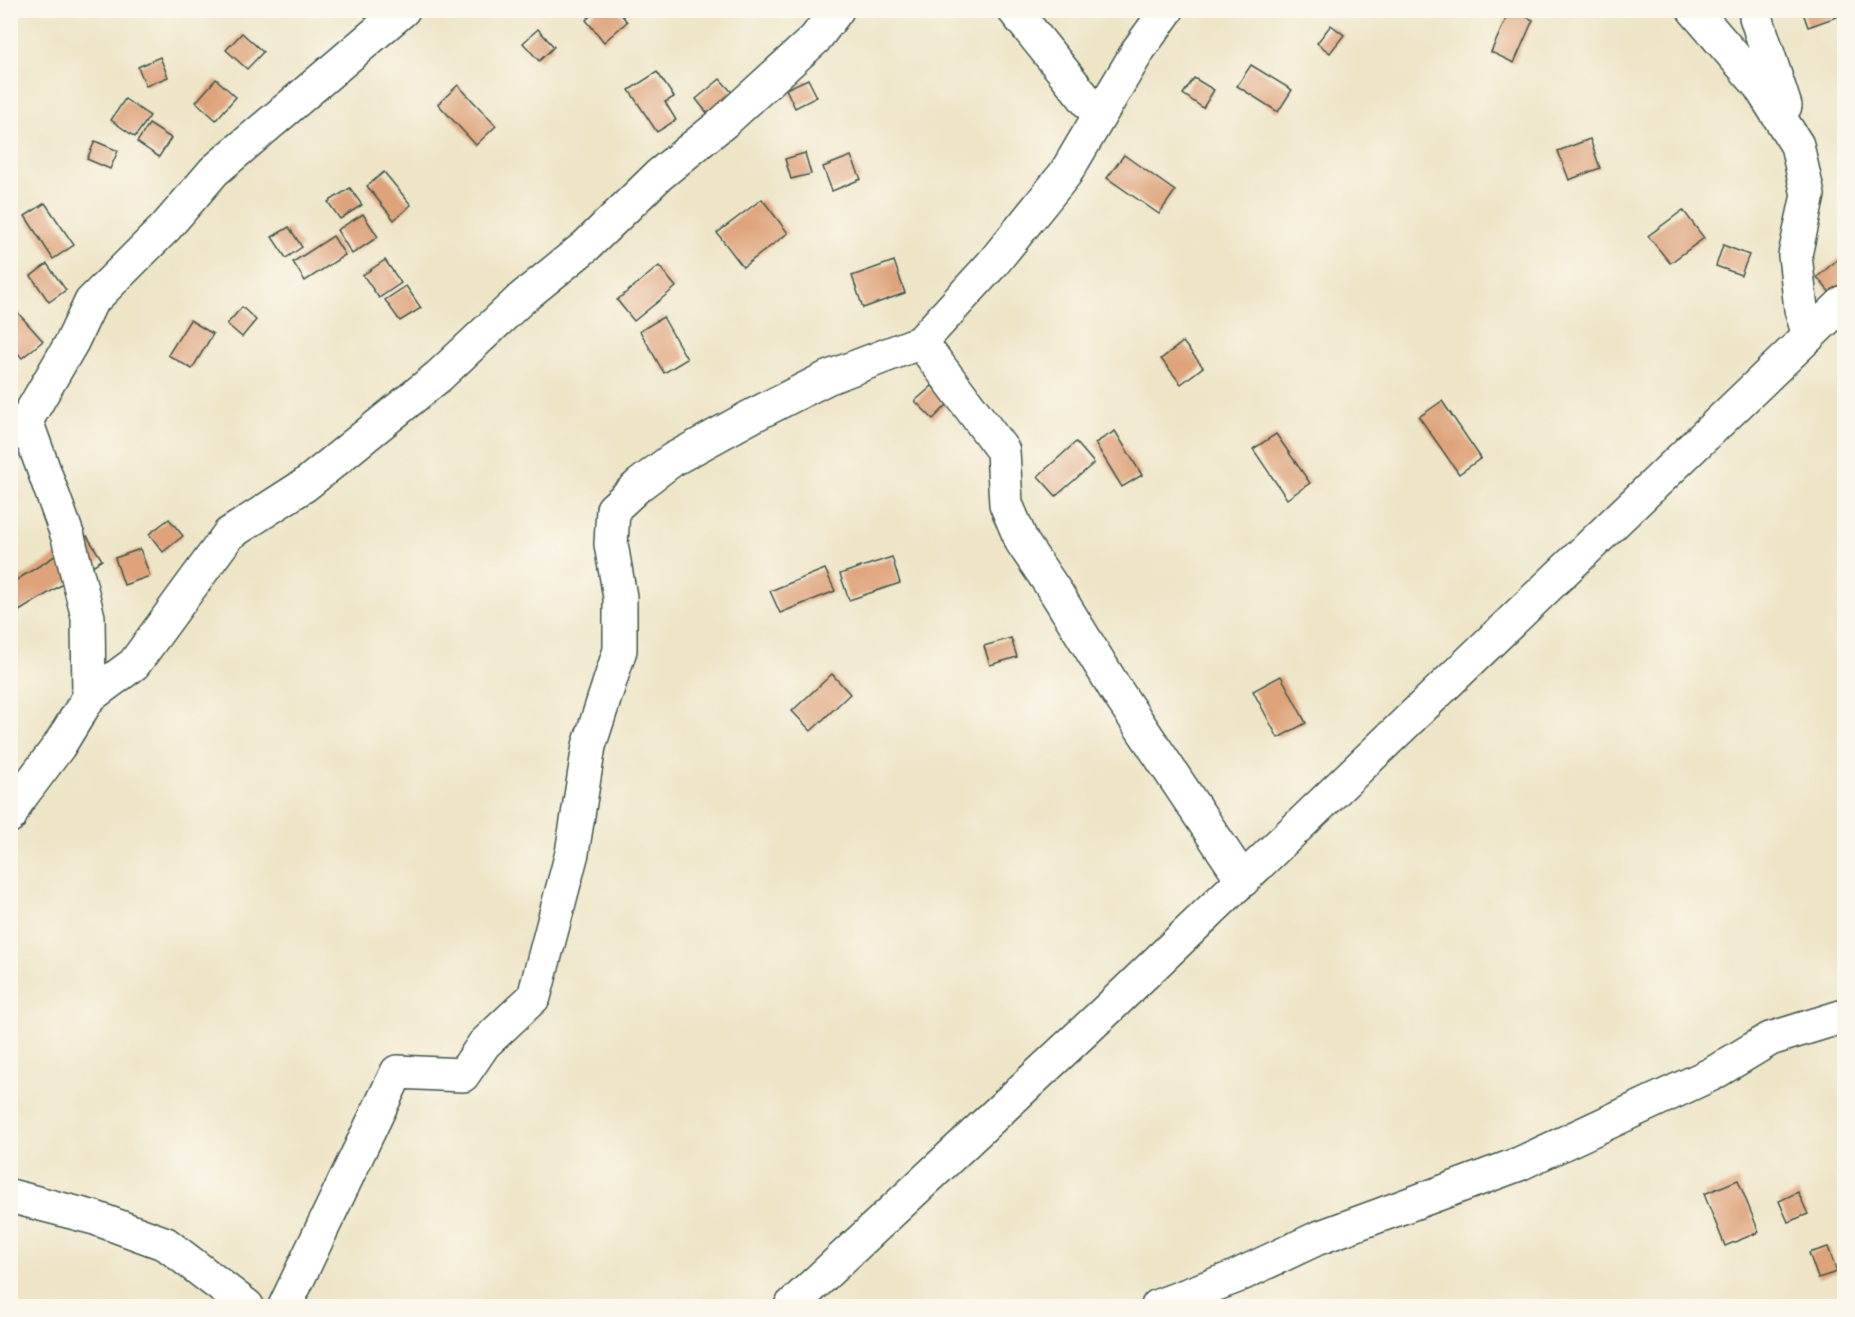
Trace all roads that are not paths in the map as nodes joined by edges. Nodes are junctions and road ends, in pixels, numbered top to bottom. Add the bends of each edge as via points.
1 (403, 10) edge
2 (837, 10) edge
3 (1014, 10) edge
4 (1167, 10) edge
5 (1694, 10) edge
6 (1757, 10) edge
7 (1099, 116) junction
8 (1797, 145) junction
9 (1845, 302) edge
10 (1809, 336) junction
11 (921, 342) junction
12 (18, 428) edge
13 (89, 697) junction
14 (10, 816) edge
15 (1243, 880) junction
16 (1845, 1016) edge
17 (10, 1196) edge
18 (247, 1306) edge
19 (285, 1306) edge
20 (791, 1306) edge
21 (1158, 1306) edge

1 - 12 street via 214,171 91,302 72,342
2 - 13 street via 815,39 439,376 305,485 229,534 134,664
3 - 7 street
4 - 7 street
5 - 8 street via 1759,85
6 - 8 street
7 - 11 street via 1065,174 993,263
8 - 10 street via 1808,195 1795,255 1801,309
9 - 10 street
10 - 15 street
11 - 15 street via 1003,451 1006,504 1022,542
11 - 19 street via 827,378 742,421 672,460 613,509 611,544 620,597 620,650 589,746 572,853 534,997 484,1044 463,1076 397,1072
12 - 13 street via 68,537 88,617
13 - 14 street
15 - 20 street
16 - 21 street via 1770,1039 1712,1074 1519,1164 1318,1238 1235,1277
17 - 18 street via 95,1218 166,1244

